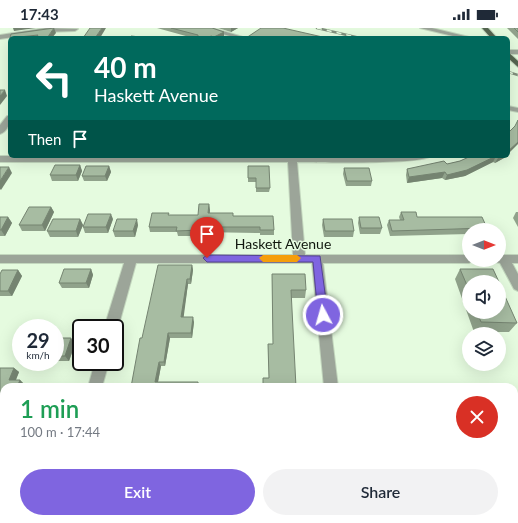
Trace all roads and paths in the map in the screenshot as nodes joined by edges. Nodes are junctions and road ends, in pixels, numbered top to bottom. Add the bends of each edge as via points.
1 (206, 28) edge
2 (423, 28) edge
3 (485, 28) edge
4 (75, 29) edge
5 (233, 36) edge
6 (461, 36) edge
7 (492, 36) edge
8 (0, 37) edge
9 (510, 55) edge
10 (518, 65) edge
11 (8, 121) edge
12 (0, 131) edge
13 (58, 158) edge
14 (204, 158) edge
15 (343, 158) edge
16 (407, 158) edge
17 (0, 159) edge
18 (292, 159) junction
19 (0, 258) edge
20 (299, 258) junction
21 (317, 258) junction
22 (130, 259) junction
23 (462, 259) edge
24 (506, 259) edge
25 (518, 259) edge
26 (506, 266) edge
27 (518, 286) edge
28 (113, 319) edge
29 (99, 371) edge
30 (96, 383) edge
31 (331, 383) edge

1 - 5 street
2 - 6 street
3 - 7 main road
4 - 8 street via 46,30
9 - 10 main road
11 - 12 street
13 - 17 street
14 - 18 street
15 - 16 street
15 - 18 street
18 - 20 street
19 - 22 street, Haskett Avenue
20 - 21 street, Haskett Avenue
20 - 22 street, Haskett Avenue
21 - 23 street, Haskett Avenue
21 - 31 street
22 - 28 street
24 - 25 street
26 - 27 street
29 - 30 street

